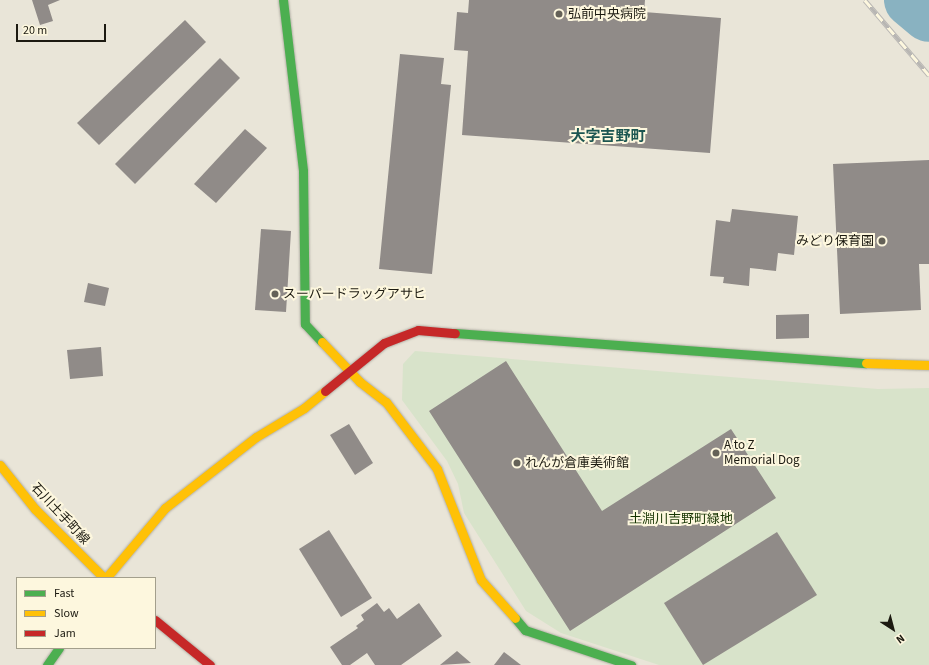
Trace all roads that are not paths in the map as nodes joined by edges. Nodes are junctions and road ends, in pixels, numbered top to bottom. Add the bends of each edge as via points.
1 (283, 0) edge
2 (929, 365) edge
3 (350, 370) junction
4 (0, 465) edge
5 (104, 577) edge
6 (106, 577) edge
7 (156, 621) edge
8 (58, 649) edge
9 (48, 665) edge
10 (210, 665) edge
11 (631, 665) edge

1 - 3 street via 303,171 305,324
2 - 3 street via 878,364 418,330 384,343
3 - 6 street via 304,408 256,437 165,508
3 - 11 street via 386,402 437,469 481,580 525,630
4 - 5 street, 石川土手町線 via 35,509
7 - 10 street
8 - 9 street

